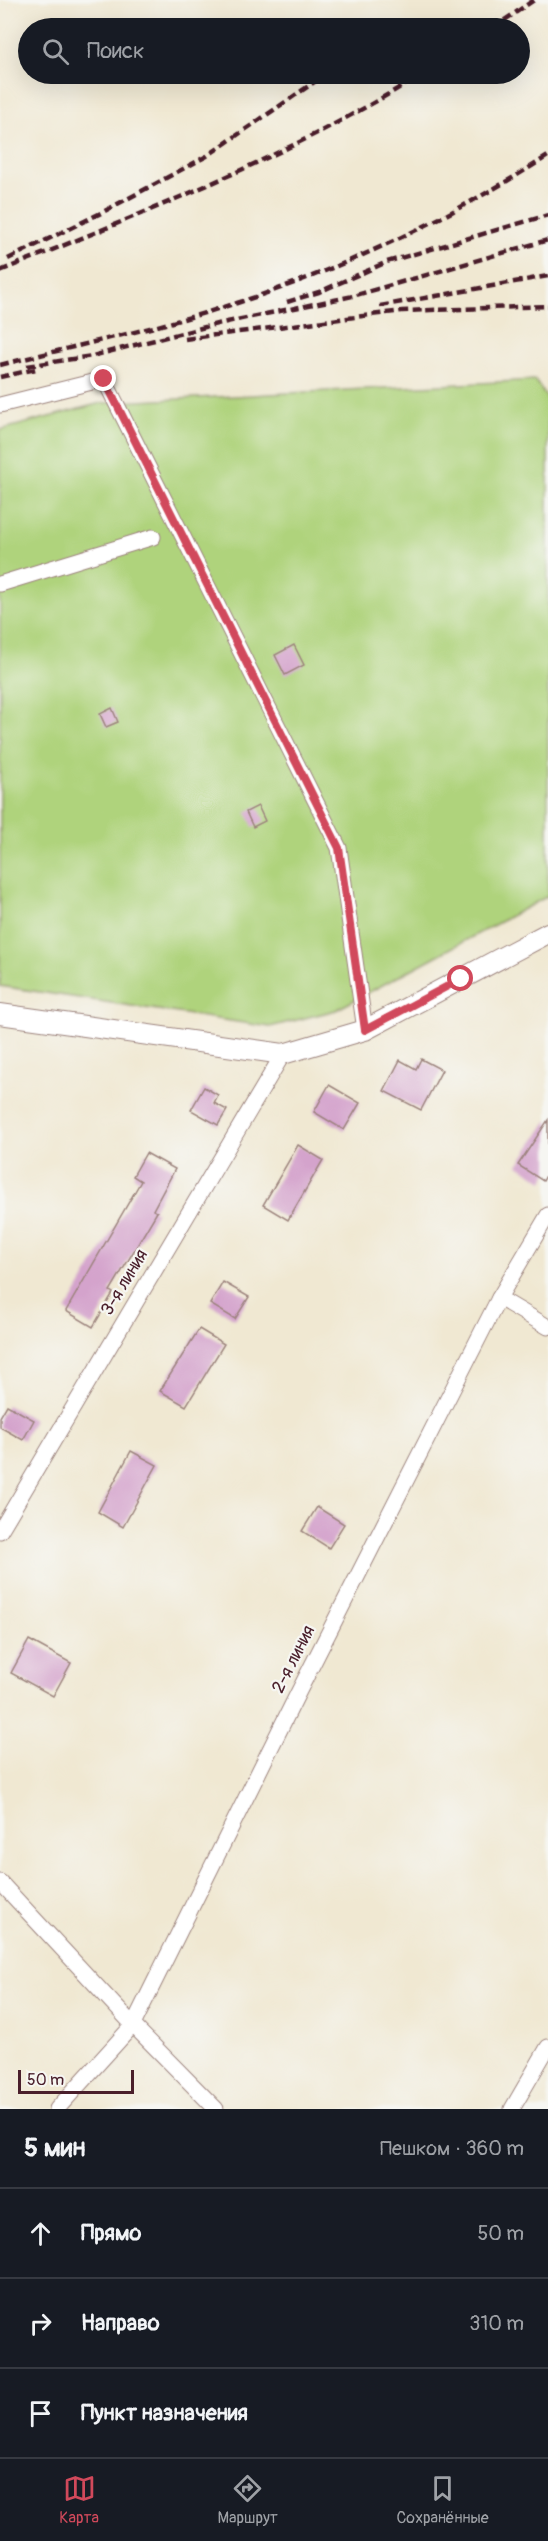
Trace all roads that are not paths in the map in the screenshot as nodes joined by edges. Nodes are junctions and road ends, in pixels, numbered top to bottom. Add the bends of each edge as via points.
1 (0, 405) edge
2 (153, 537) dead end
3 (0, 584) edge
4 (548, 933) edge
5 (0, 1014) edge
6 (365, 1030) junction
7 (283, 1054) junction
8 (548, 1215) edge
9 (499, 1298) junction
10 (548, 1327) edge
11 (0, 1531) edge
12 (0, 1882) edge
13 (133, 2025) junction
14 (548, 2047) edge
15 (57, 2109) edge
16 (216, 2109) edge
17 (512, 2109) edge

1 - 6 street via 104,379 339,848
2 - 3 street
4 - 6 street
5 - 7 street
6 - 7 street
7 - 11 street, 3-я линия
8 - 9 street, 2-я линия
9 - 10 street
9 - 13 street, 2-я линия
12 - 13 street
13 - 15 street, 2-я линия
13 - 16 street
14 - 17 street

